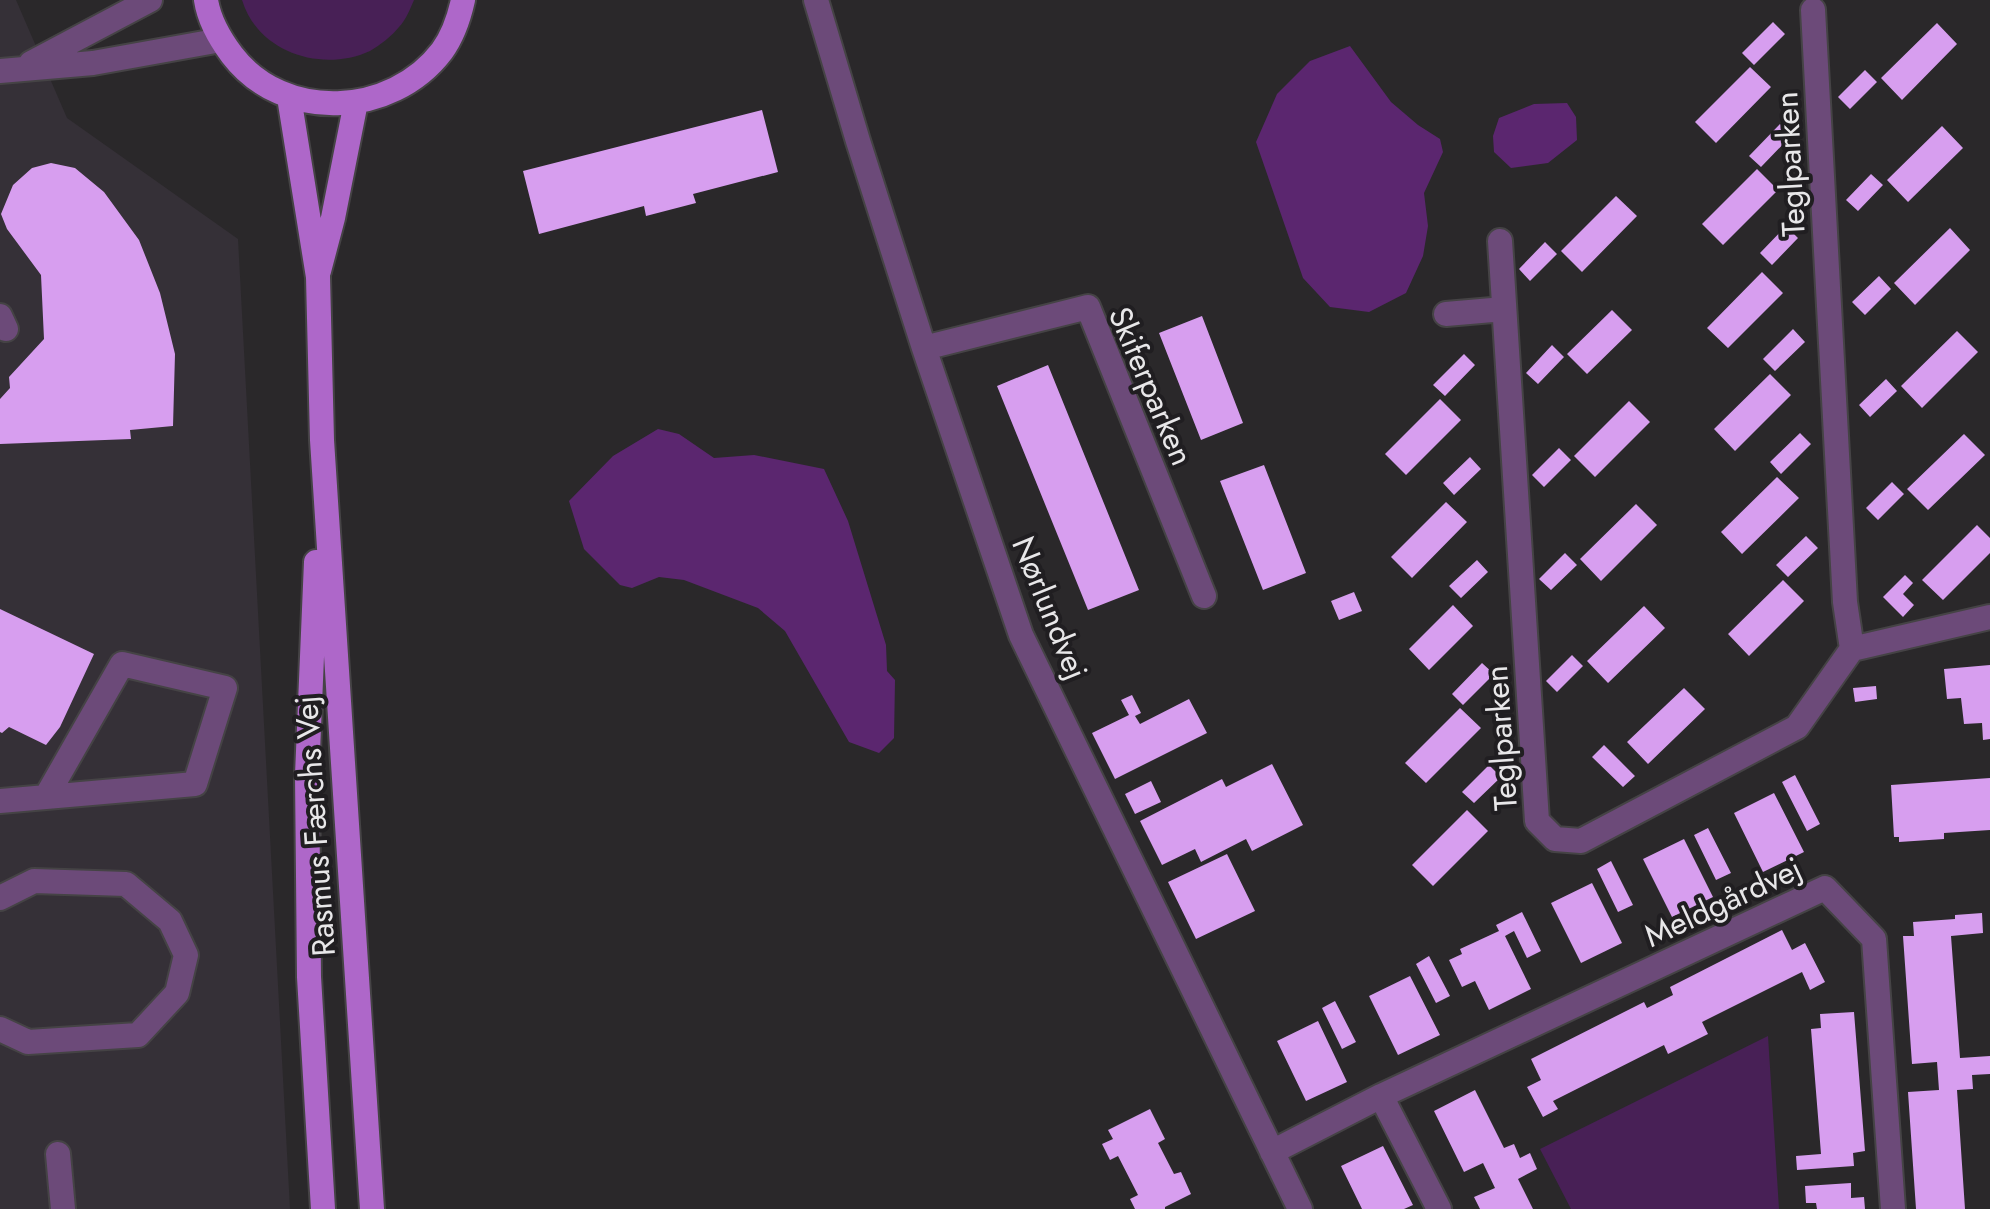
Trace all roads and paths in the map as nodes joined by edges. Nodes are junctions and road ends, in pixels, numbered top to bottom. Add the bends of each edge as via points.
1 (150, 0) edge
2 (206, 0) edge
3 (463, 0) edge
4 (816, 0) edge
5 (1813, 10) dead end
6 (221, 40) junction
7 (9, 70) edge
8 (289, 97) junction
9 (356, 102) junction
10 (1500, 241) dead end
11 (318, 277) junction
12 (1504, 309) junction
13 (1446, 314) dead end
14 (924, 348) junction
15 (322, 440) junction
16 (1204, 596) dead end
17 (1990, 617) edge
18 (1852, 649) junction
19 (46, 797) junction
20 (0, 801) edge
21 (0, 898) edge
22 (0, 1029) edge
23 (1381, 1096) junction
24 (1272, 1152) junction
25 (58, 1154) dead end
26 (63, 1209) edge
27 (323, 1209) edge
28 (372, 1209) edge
29 (1300, 1209) edge
30 (1439, 1209) edge
31 (1893, 1209) edge

1 - 7 street
2 - 6 main road
3 - 9 main road via 442,51 418,75 389,93
4 - 14 street, Nørlundvej
5 - 18 street, Teglparken via 1845,602
6 - 7 street via 93,63
6 - 8 main road via 239,64
8 - 9 main road via 322,104
8 - 11 main road, Rasmus Færchs Vej
9 - 11 main road, Rasmus Færchs Vej
10 - 12 street, Teglparken
11 - 15 main road, Rasmus Færchs Vej
12 - 13 street
12 - 18 street, Teglparken via 1537,821 1555,839 1581,841 1797,727
14 - 16 street, Skiferparken via 1088,307
14 - 24 street, Nørlundvej via 1021,635
15 - 27 main road, Rasmus Færchs Vej via 307,775 309,977
15 - 28 main road, Rasmus Færchs Vej
17 - 18 street
19 - 19 street via 195,784 225,688 122,664
19 - 20 street
21 - 22 street via 34,881 126,884 170,921 186,955 177,993 138,1035 28,1042
23 - 24 street, Meldgårdvej
23 - 30 street
23 - 31 street, Meldgårdvej via 1825,888 1874,939
24 - 29 street, Nørlundvej
25 - 26 street

